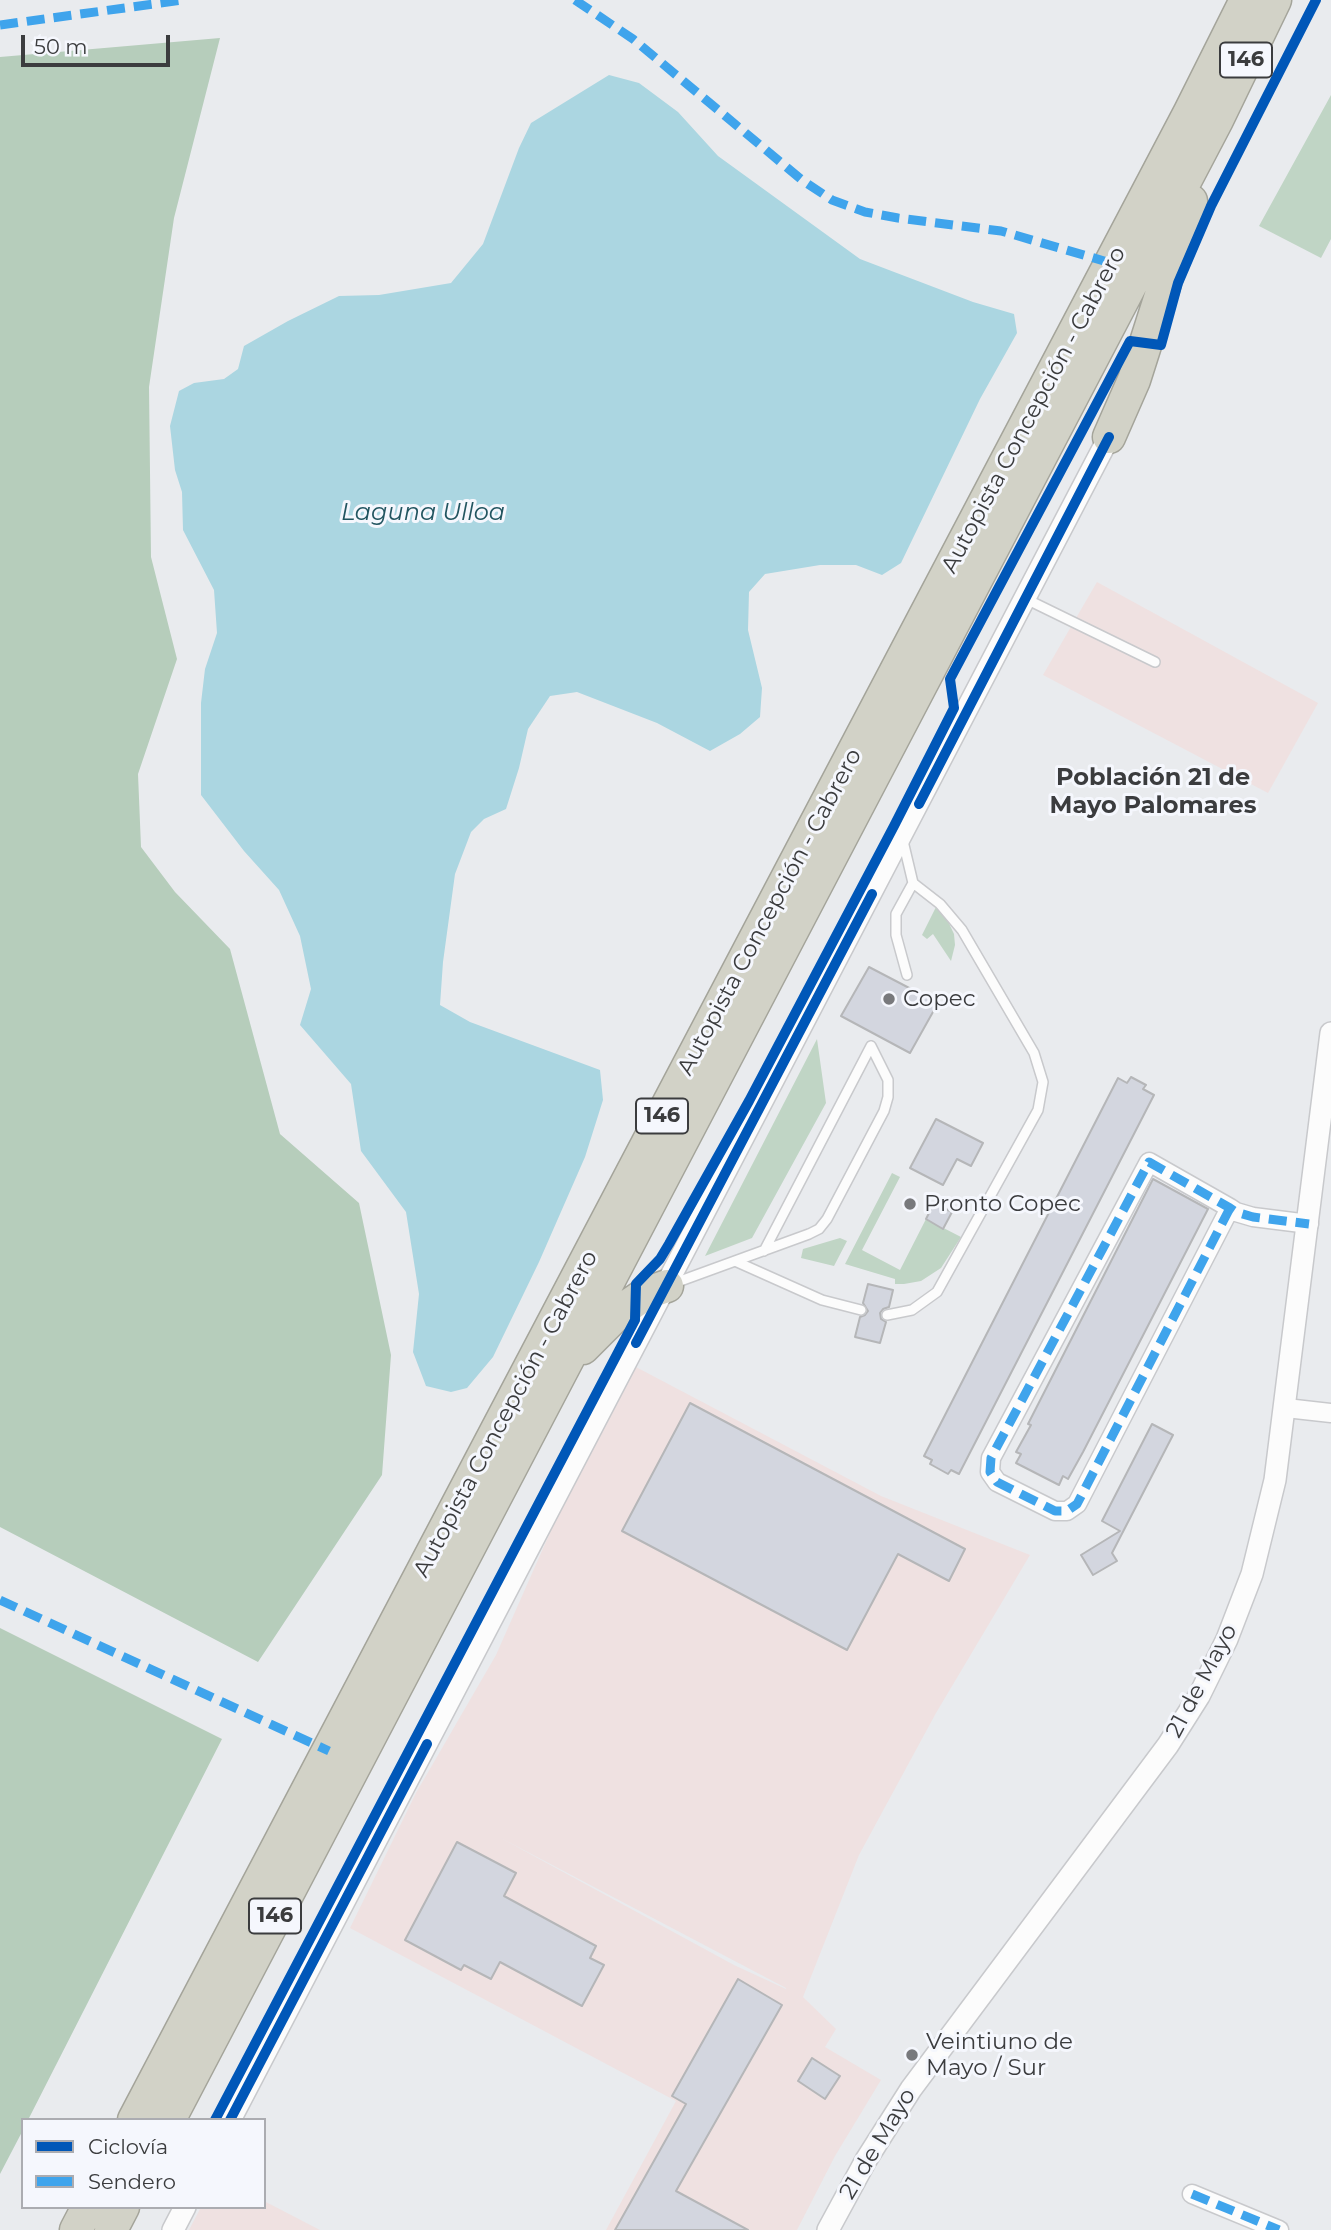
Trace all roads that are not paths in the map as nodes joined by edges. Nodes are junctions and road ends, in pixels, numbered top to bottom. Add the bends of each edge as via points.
1 (1246, 0) edge
2 (1275, 0) edge
3 (1217, 120) junction
4 (1109, 437) joint
5 (1026, 599) junction
6 (1155, 662) dead end
7 (902, 836) junction
8 (913, 883) junction
9 (907, 975) dead end
10 (1331, 1033) edge
11 (1328, 1078) edge
12 (1326, 1124) edge
13 (1230, 1208) junction
14 (1309, 1224) junction
15 (764, 1251) junction
16 (737, 1262) junction
17 (667, 1286) junction
18 (862, 1310) dead end
19 (887, 1315) dead end
20 (558, 1374) junction
21 (1286, 1408) junction
22 (1331, 1413) edge
23 (135, 2118) edge
24 (170, 2118) edge
25 (231, 2118) edge
26 (1192, 2194) dead end
27 (87, 2209) edge
28 (122, 2209) edge
29 (184, 2209) edge
30 (76, 2230) edge
31 (111, 2230) edge
32 (173, 2230) edge
33 (828, 2230) edge
34 (1279, 2230) edge

1 - 23 highway, Autopista Concepción - Cabrero / 146
2 - 3 highway, Autopista Concepción - Cabrero / 146
3 - 4 highway via 1134,380
3 - 20 highway, Autopista Concepción - Cabrero / 146
4 - 5 street
5 - 6 lane
5 - 7 street
7 - 8 lane
7 - 17 street
8 - 9 lane via 896,914 896,935
8 - 19 lane via 940,904 962,930 1039,1062 1043,1082 1038,1110 937,1292 912,1310
10 - 11 street, 21 de Mayo
11 - 12 street, 21 de Mayo
12 - 14 street, 21 de Mayo
13 - 13 street via 1149,1162 990,1458 990,1472 998,1482 1055,1511 1067,1511 1077,1504
13 - 14 street via 1253,1217
14 - 21 street, 21 de Mayo
15 - 15 lane via 819,1229 877,1124 888,1097 888,1080 871,1046
15 - 16 lane
16 - 17 lane
16 - 18 lane via 822,1300
17 - 20 highway via 619,1312
17 - 25 street
20 - 24 highway, Autopista Concepción - Cabrero / 146
21 - 22 street
21 - 33 street, 21 de Mayo via 1252,1574 1199,1696 1145,1778 911,2089
26 - 34 street
27 - 30 highway
28 - 31 highway
29 - 32 street

